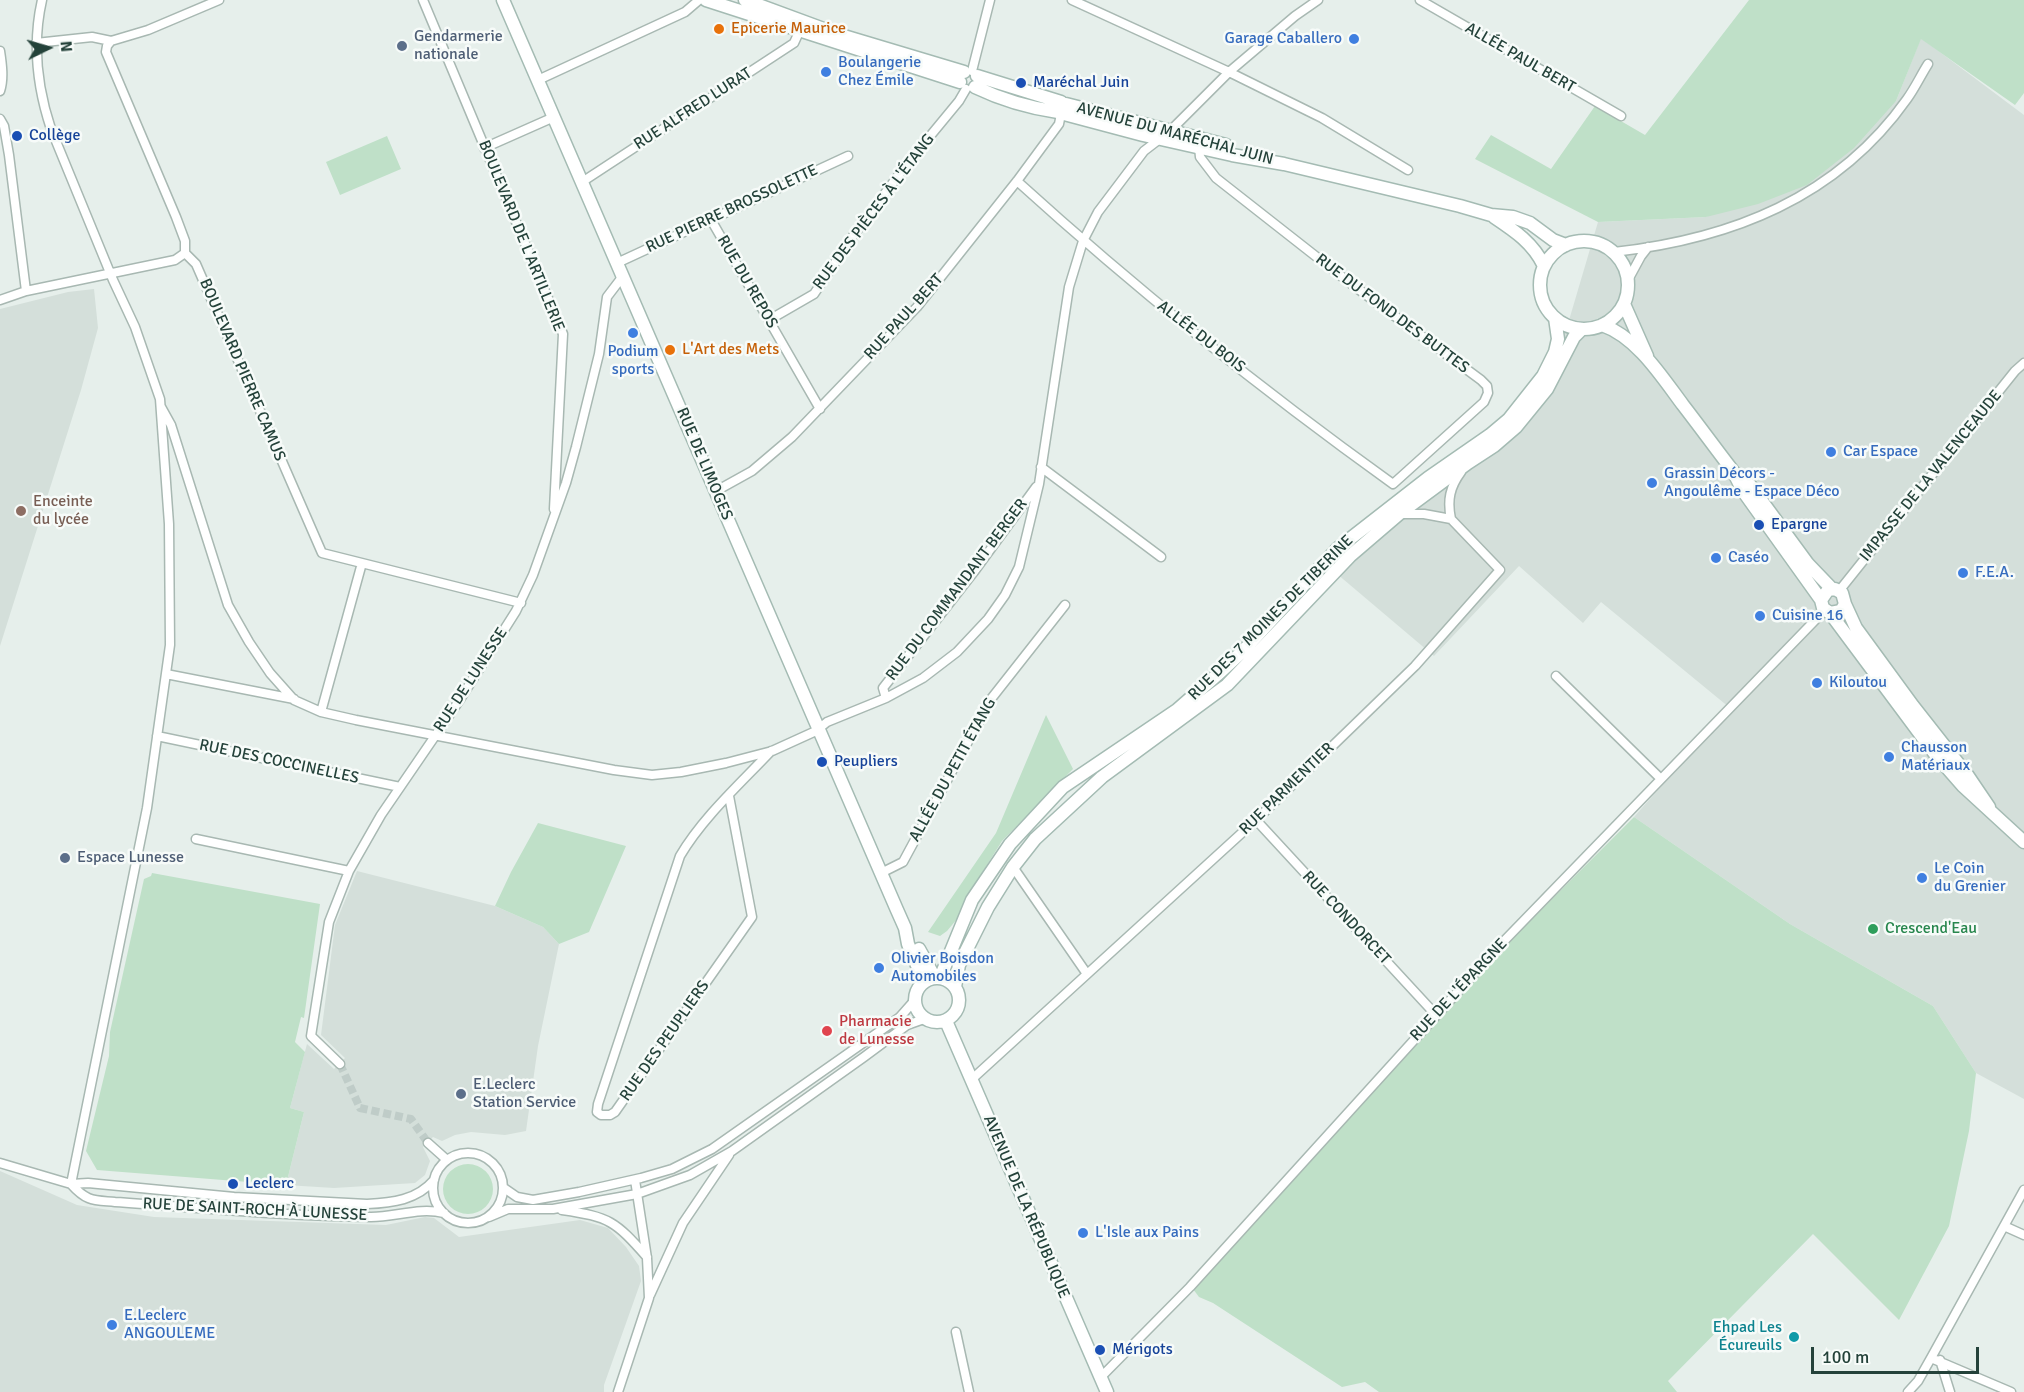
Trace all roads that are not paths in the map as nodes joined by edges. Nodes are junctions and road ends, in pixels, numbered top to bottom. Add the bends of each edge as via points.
1 (42, 0) edge
2 (219, 0) edge
3 (425, 0) edge
4 (502, 0) edge
5 (699, 0) edge
6 (706, 0) edge
7 (745, 0) edge
8 (990, 0) edge
9 (1072, 0) edge
10 (1318, 0) edge
11 (1420, 0) edge
12 (201, 4) edge
13 (800, 32) junction
14 (111, 41) junction
15 (36, 43) junction
16 (0, 51) edge
17 (1928, 64) dead end
18 (1229, 72) junction
19 (538, 80) junction
20 (969, 80) junction
21 (0, 91) edge
22 (1062, 109) junction
23 (1621, 116) dead end
24 (554, 117) junction
25 (0, 119) edge
26 (1170, 131) junction
27 (1158, 138) junction
28 (484, 147) junction
29 (1199, 147) junction
30 (848, 156) dead end
31 (1284, 164) junction
32 (1408, 170) dead end
33 (1017, 181) junction
34 (582, 182) junction
35 (1491, 215) junction
36 (710, 218) junction
37 (1083, 241) junction
38 (1566, 245) junction
39 (1649, 247) junction
40 (1614, 252) junction
41 (185, 253) junction
42 (617, 263) junction
43 (1544, 266) junction
44 (111, 273) junction
45 (623, 276) junction
46 (1628, 280) junction
47 (26, 291) junction
48 (0, 300) edge
49 (1624, 304) junction
50 (1555, 318) junction
51 (769, 320) junction
52 (1602, 325) junction
53 (1582, 329) junction
54 (1649, 360) junction
55 (2024, 363) edge
56 (162, 407) junction
57 (820, 409) junction
58 (1468, 463) junction
59 (1041, 467) junction
60 (1733, 471) junction
61 (1039, 484) junction
62 (1393, 484) joint
63 (716, 491) junction
64 (1399, 514) junction
65 (553, 519) junction
66 (1451, 519) junction
67 (1161, 557) dead end
68 (362, 563) junction
69 (1835, 590) junction
70 (521, 603) junction
71 (1845, 604) junction
72 (1065, 605) dead end
73 (1825, 608) junction
74 (166, 674) junction
75 (1556, 676) dead end
76 (886, 698) junction
77 (294, 700) junction
78 (321, 712) junction
79 (819, 728) junction
80 (435, 735) junction
81 (157, 736) junction
82 (772, 751) junction
83 (1661, 778) junction
84 (400, 787) junction
85 (729, 796) junction
86 (1989, 807) junction
87 (1256, 820) junction
88 (196, 839) dead end
89 (2024, 842) edge
90 (1013, 867) junction
91 (349, 871) junction
92 (882, 873) junction
93 (1087, 974) junction
94 (933, 979) junction
95 (956, 987) junction
96 (915, 1000) junction
97 (1436, 1015) junction
98 (924, 1018) junction
99 (946, 1022) junction
100 (340, 1064) tunnel mouth
101 (971, 1080) junction
102 (428, 1143) tunnel mouth
103 (732, 1151) junction
104 (447, 1160) junction
105 (0, 1163) edge
106 (434, 1180) junction
107 (635, 1180) junction
108 (71, 1184) junction
109 (504, 1188) junction
110 (2024, 1190) edge
111 (637, 1194) junction
112 (553, 1209) junction
113 (444, 1213) junction
114 (489, 1217) junction
115 (2004, 1226) junction
116 (2024, 1234) edge
117 (647, 1258) junction
118 (648, 1298) junction
119 (956, 1332) dead end
120 (1935, 1359) junction
121 (1101, 1378) junction
122 (618, 1392) edge
123 (969, 1392) edge
124 (1107, 1392) edge
125 (1908, 1392) edge
126 (1950, 1392) edge
127 (2012, 1392) edge

1 - 15 street
2 - 12 street
3 - 28 street, BOULEVARD DE L'ARTILLERIE
4 - 19 main road, RUE DE LIMOGES
5 - 19 street via 685,12
6 - 13 main road, AVENUE DU MARÉCHAL JUIN
7 - 20 main road, AVENUE DU MARÉCHAL JUIN
8 - 20 street
9 - 18 street
10 - 18 street
11 - 23 street, ALLÉE PAUL BERT
12 - 14 street via 138,34
13 - 20 main road, AVENUE DU MARÉCHAL JUIN
13 - 34 street, RUE ALFRED LURAT via 791,45
14 - 15 street via 92,37
14 - 41 street, BOULEVARD PIERRE CAMUS via 106,52 108,62 176,217
15 - 44 street via 44,107 51,129
16 - 21 street
17 - 39 street via 1907,99 1870,143 1806,194 1735,226
18 - 26 street
18 - 32 street via 1322,118
19 - 24 main road, RUE DE LIMOGES
20 - 22 main road, AVENUE DU MARÉCHAL JUIN via 986,93 1040,110
20 - 51 street, RUE DES PIÈCES À L'ÉTANG via 959,101 907,164 814,294
22 - 26 main road, AVENUE DU MARÉCHAL JUIN
22 - 27 main road, AVENUE DU MARÉCHAL JUIN via 1081,120
22 - 33 street, RUE PAUL BERT via 1059,124
24 - 28 street
24 - 34 main road, RUE DE LIMOGES
25 - 47 street via 9,155
26 - 27 street
26 - 31 main road, AVENUE DU MARÉCHAL JUIN
27 - 29 main road, AVENUE DU MARÉCHAL JUIN
27 - 37 street via 1098,212
28 - 65 street, BOULEVARD DE L'ARTILLERIE via 563,334
29 - 31 main road, AVENUE DU MARÉCHAL JUIN
29 - 62 street, RUE DU FOND DES BUTTES via 1200,157 1216,178 1487,386 1484,402
30 - 36 street, RUE PIERRE BROSSOLETTE
31 - 35 main road, AVENUE DU MARÉCHAL JUIN
33 - 37 street, ALLÉE DU BOIS
33 - 57 street, RUE PAUL BERT via 917,307
34 - 42 main road, RUE DE LIMOGES
35 - 38 main road, AVENUE DU MARÉCHAL JUIN via 1530,223
35 - 43 main road, AVENUE DU MARÉCHAL JUIN via 1529,243
36 - 42 street, RUE PIERRE BROSSOLETTE
36 - 51 street, RUE DU REPOS
37 - 59 street via 1069,287
37 - 62 street, ALLÉE DU BOIS via 1198,337
38 - 40 main road via 1591,241
38 - 43 main road
39 - 40 street
39 - 46 street
40 - 46 main road
41 - 44 street via 175,260
41 - 68 street, BOULEVARD PIERRE CAMUS via 196,264 322,553
42 - 45 main road, RUE DE LIMOGES
43 - 50 main road via 1541,294
44 - 47 street
44 - 56 street via 135,327
45 - 63 main road, RUE DE LIMOGES
45 - 65 street, RUE DE LUNESSE via 608,297 576,447
46 - 49 main road
47 - 48 street
49 - 52 main road
49 - 54 main road
50 - 53 main road
50 - 94 main road, RUE DES 7 MOINES DE TIBERINE via 1555,352 1543,376 1509,419 1337,549 1242,651 1177,710 1063,788 1018,836 972,900
51 - 57 street, RUE DU REPOS
52 - 53 main road
52 - 54 main road via 1621,334
53 - 58 main road, RUE DES 7 MOINES DE TIBERINE via 1532,409 1494,446
54 - 60 main road
55 - 69 street, IMPASSE DE LA VALENCEAUDE
56 - 74 street via 170,535 170,645
56 - 77 street via 228,605 270,674
57 - 63 street, RUE PAUL BERT via 752,471
58 - 64 main road, RUE DES 7 MOINES DE TIBERINE
58 - 66 street via 1453,483 1449,497
59 - 61 street
59 - 67 street
60 - 69 main road via 1750,485 1808,564
60 - 73 main road
61 - 76 street, RUE DU COMMANDANT BERGER via 883,688
61 - 76 street via 1019,567 988,620 957,652 923,678
63 - 79 main road, RUE DE LIMOGES
64 - 66 street
64 - 90 main road, RUE DES 7 MOINES DE TIBERINE via 1350,556 1227,685 1102,777 1035,839
65 - 70 street, RUE DE LUNESSE
66 - 87 street, RUE PARMENTIER via 1500,570 1415,666
68 - 70 street, BOULEVARD PIERRE CAMUS
68 - 78 street
69 - 71 main road via 1845,596
69 - 73 main road via 1825,593
70 - 80 street, RUE DE LUNESSE
71 - 73 main road via 1841,611
71 - 86 main road via 1856,628
72 - 92 street, ALLÉE DU PETIT ÉTANG via 991,699 903,862
73 - 83 street, RUE DE L'ÉPARGNE
73 - 86 main road via 1935,754 1963,786
74 - 77 street
74 - 81 street
75 - 83 street
76 - 79 street
77 - 78 street
78 - 80 street
79 - 82 street
79 - 92 main road, RUE DE LIMOGES
80 - 82 street via 652,775
80 - 84 street, RUE DE LUNESSE
81 - 84 street, RUE DES COCCINELLES
81 - 108 street via 140,848
82 - 85 street, RUE DES PEUPLIERS
83 - 97 street, RUE DE L'ÉPARGNE
84 - 91 street, RUE DE LUNESSE
85 - 85 street, RUE DES PEUPLIERS via 680,856 598,1104 597,1112 601,1115 615,1112 752,917
86 - 89 main road
87 - 93 street, RUE PARMENTIER
87 - 97 street, RUE CONDORCET
88 - 91 street
90 - 93 street
90 - 95 main road, RUE DES 7 MOINES DE TIBERINE via 959,965
91 - 100 street, RUE DE LUNESSE via 329,922 311,1036
92 - 94 main road, RUE DE LIMOGES via 908,944
93 - 101 street, RUE PARMENTIER
94 - 95 main road
94 - 96 main road via 918,988
95 - 99 main road via 959,1007
96 - 98 main road
96 - 107 street via 900,1017 712,1149 672,1169
97 - 121 street, RUE DE L'ÉPARGNE via 1190,1287
98 - 99 main road
98 - 103 street via 907,1025
99 - 101 main road, AVENUE DE LA RÉPUBLIQUE
101 - 121 main road, AVENUE DE LA RÉPUBLIQUE
102 - 104 street
103 - 111 street via 690,1175
103 - 118 street via 683,1223
104 - 106 street
104 - 109 street via 464,1153 488,1158 502,1177
105 - 108 street, RUE DE SAINT-ROCH À LUNESSE
106 - 108 street, RUE DE SAINT-ROCH À LUNESSE via 415,1196 367,1204
106 - 113 street via 434,1197
107 - 109 street via 533,1200 517,1197
107 - 111 street
108 - 113 street, RUE DE SAINT-ROCH À LUNESSE via 82,1196 116,1202 373,1217 421,1210
109 - 114 street via 502,1200
110 - 115 street
111 - 112 street
111 - 117 street
112 - 114 street via 508,1209
112 - 117 street via 604,1218 621,1229
113 - 114 street via 467,1224
115 - 116 street
115 - 120 street
117 - 118 street
118 - 122 street
119 - 123 street
120 - 125 street
120 - 126 street
120 - 127 street
121 - 124 main road, AVENUE DE LA RÉPUBLIQUE

